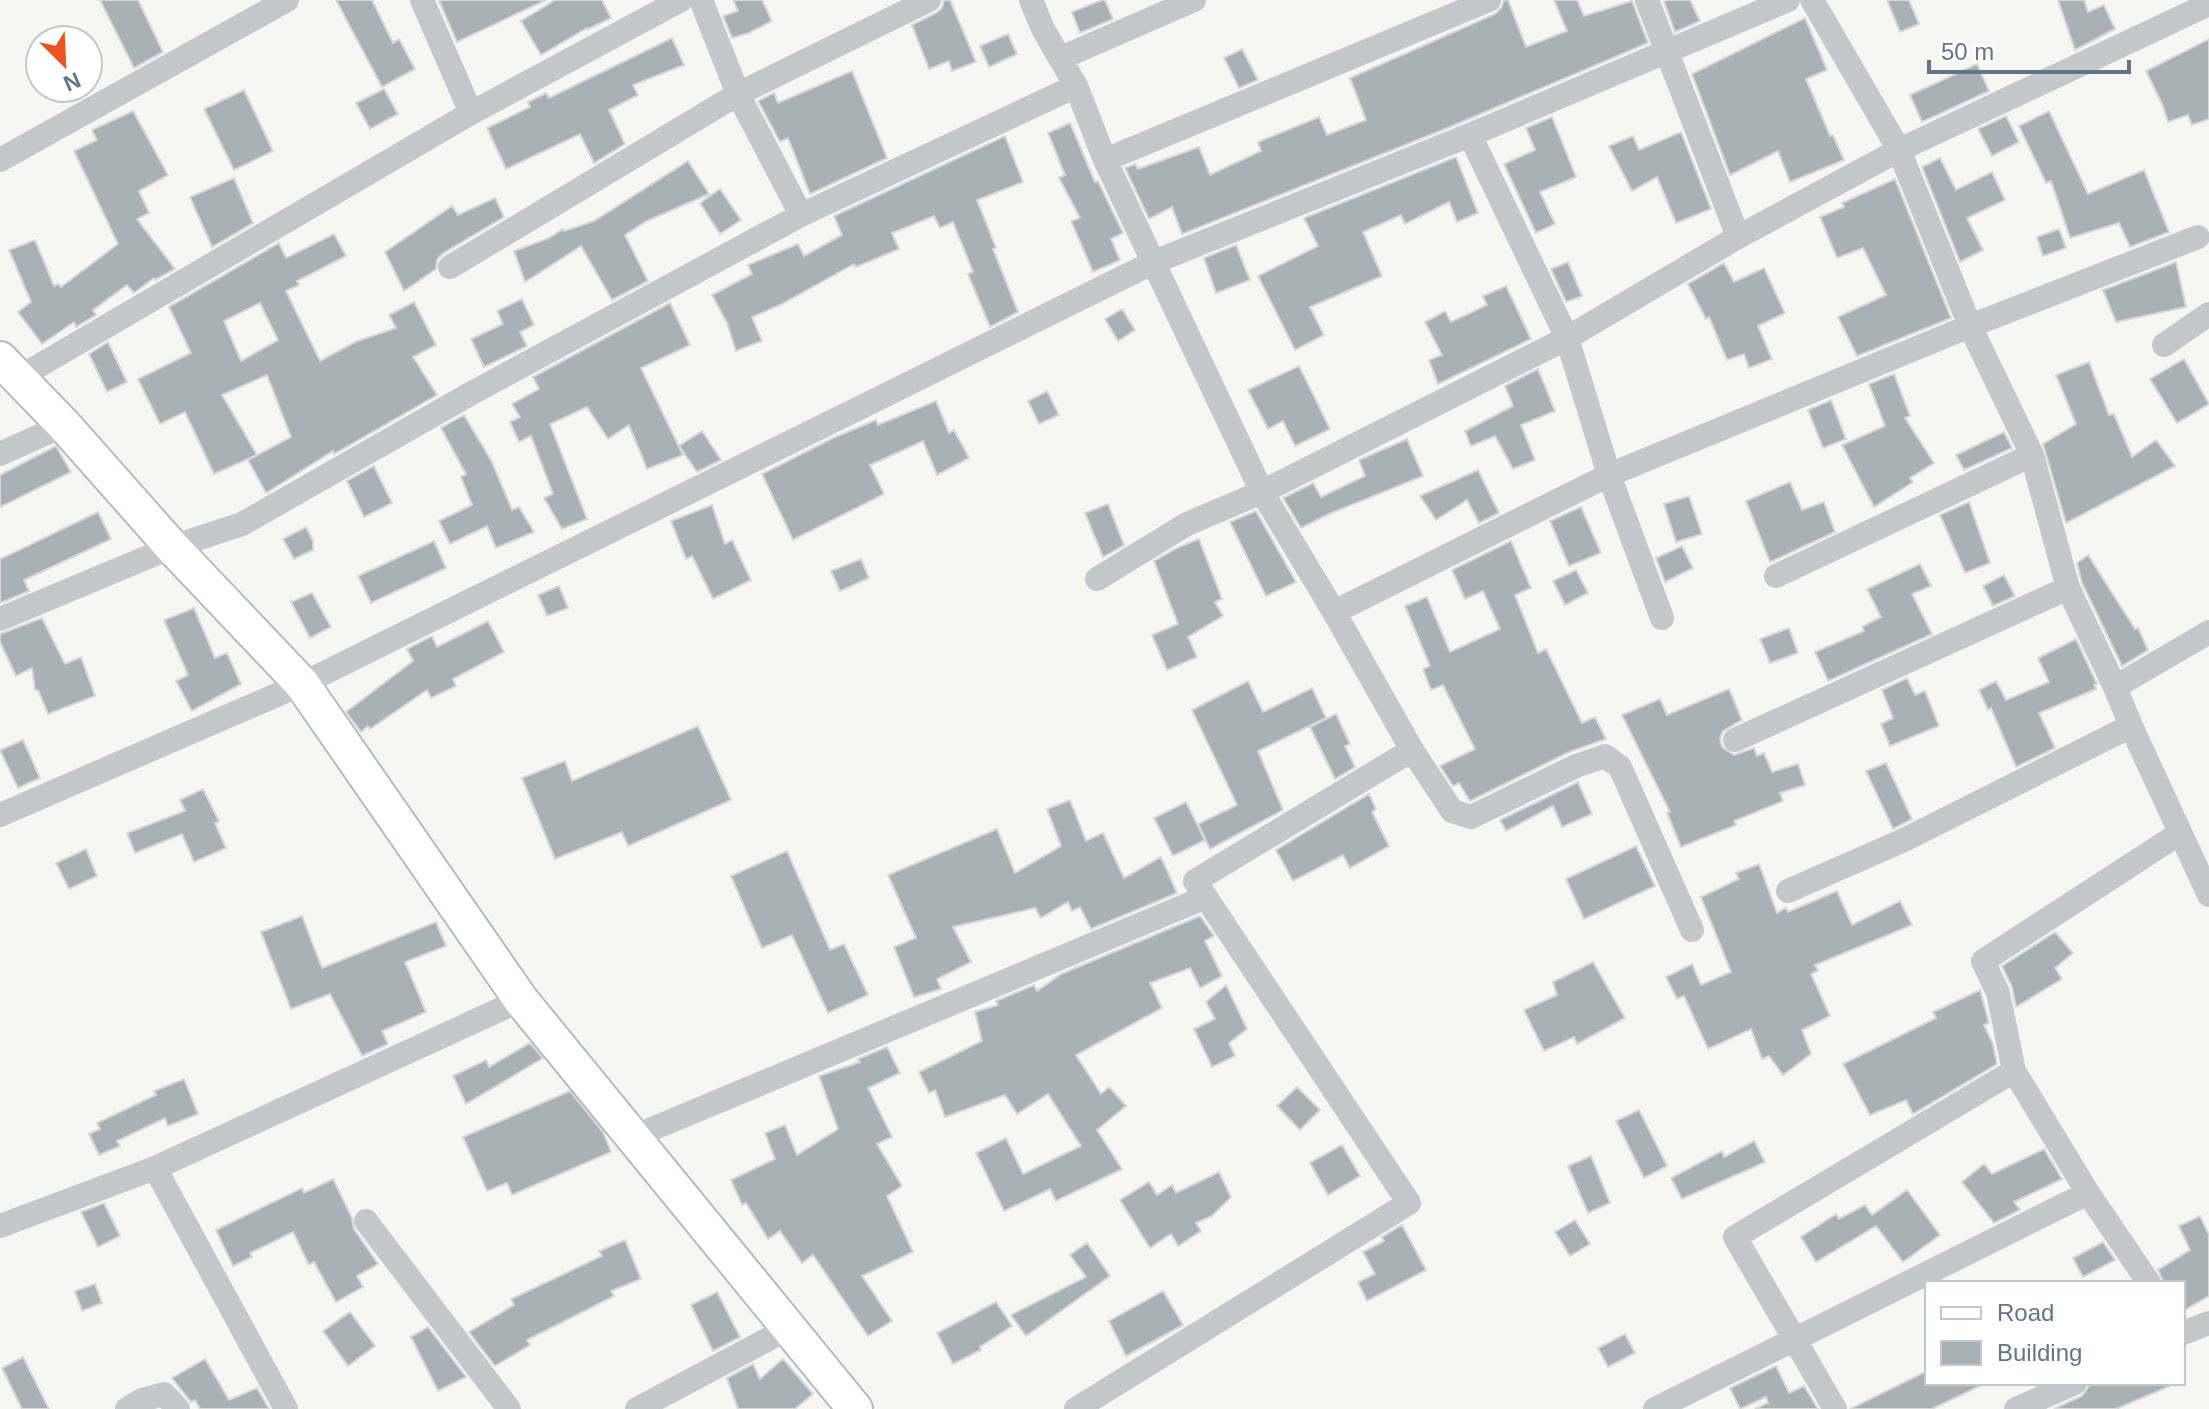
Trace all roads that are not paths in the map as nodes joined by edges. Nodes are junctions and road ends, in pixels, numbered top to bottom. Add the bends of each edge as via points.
1 (287, 0) edge
2 (422, 0) edge
3 (681, 0) edge
4 (701, 0) edge
5 (929, 0) edge
6 (1031, 0) edge
7 (1194, 0) edge
8 (1489, 0) edge
9 (1647, 0) edge
10 (1788, 0) edge
11 (1812, 0) edge
12 (2209, 4) edge
13 (2174, 10) edge
14 (1666, 52) junction
15 (1061, 58) junction
16 (1076, 86) junction
17 (738, 94) junction
18 (471, 113) junction
19 (1470, 135) junction
20 (1899, 150) junction
21 (0, 160) edge
22 (1105, 160) junction
23 (801, 215) junction
24 (1738, 237) junction
25 (2198, 237) dead end
26 (1154, 262) junction
27 (450, 267) dead end
28 (2209, 314) edge
29 (1970, 326) junction
30 (1567, 338) junction
31 (2164, 345) dead end
32 (9, 368) edge
33 (64, 425) junction
34 (0, 454) edge
35 (2032, 455) junction
36 (1609, 475) junction
37 (1262, 492) junction
38 (172, 547) junction
39 (1776, 576) dead end
40 (1097, 579) dead end
41 (2068, 588) junction
42 (1334, 612) junction
43 (1662, 618) dead end
44 (0, 619) edge
45 (2209, 632) edge
46 (302, 684) junction
47 (2115, 687) junction
48 (2131, 726) junction
49 (1735, 740) dead end
50 (1412, 750) junction
51 (0, 815) edge
52 (2180, 833) junction
53 (1788, 891) dead end
54 (2209, 895) edge
55 (1206, 897) junction
56 (1692, 930) dead end
57 (521, 1000) junction
58 (2014, 1071) junction
59 (633, 1137) junction
60 (155, 1168) junction
61 (2088, 1193) junction
62 (366, 1221) dead end
63 (0, 1226) edge
64 (2148, 1281) edge
65 (2209, 1323) edge
66 (789, 1328) junction
67 (2185, 1334) edge
68 (1794, 1341) junction
69 (2070, 1385) edge
70 (127, 1409) edge
71 (178, 1409) edge
72 (286, 1409) edge
73 (509, 1409) edge
74 (637, 1409) edge
75 (855, 1409) edge
76 (1076, 1409) edge
77 (1655, 1409) edge
78 (1835, 1409) edge
79 (2016, 1409) edge

1 - 21 street
2 - 18 street
3 - 18 street
4 - 17 street
5 - 17 street
6 - 15 street
7 - 15 street
8 - 22 street
9 - 14 street
10 - 14 street
11 - 20 street
12 - 13 street
13 - 20 street
14 - 19 street
14 - 24 street
15 - 16 street
16 - 22 street
16 - 23 street
17 - 23 street
17 - 27 street
18 - 32 street
19 - 26 street
19 - 30 street
20 - 24 street
20 - 29 street
22 - 26 street
23 - 38 street via 242,524
24 - 30 street
25 - 29 street
26 - 37 street
26 - 46 street
28 - 31 street
29 - 35 street
29 - 36 street
30 - 36 street
30 - 37 street
32 - 33 street
33 - 34 street
33 - 38 street
35 - 39 street
35 - 41 street
36 - 42 street
36 - 43 street
37 - 40 street via 1187,524
37 - 42 street
38 - 44 street
38 - 46 street
41 - 47 street
41 - 49 street
42 - 50 street
45 - 47 street
46 - 51 street
46 - 57 street
47 - 48 street
48 - 52 street
48 - 53 street via 1904,840
50 - 55 street via 1195,881
50 - 56 street via 1452,811 1471,817 1605,756 1620,767
52 - 54 street
52 - 58 street via 1983,961 1998,993
55 - 59 street
55 - 76 street via 1409,1203
57 - 59 street
57 - 60 street
58 - 61 street
58 - 68 street via 1735,1237
59 - 66 street
60 - 63 street
60 - 72 street
61 - 64 street
61 - 68 street
62 - 73 street
65 - 67 street
66 - 74 street
66 - 75 street
68 - 77 street
68 - 78 street
69 - 79 street
70 - 71 street via 164,1394

